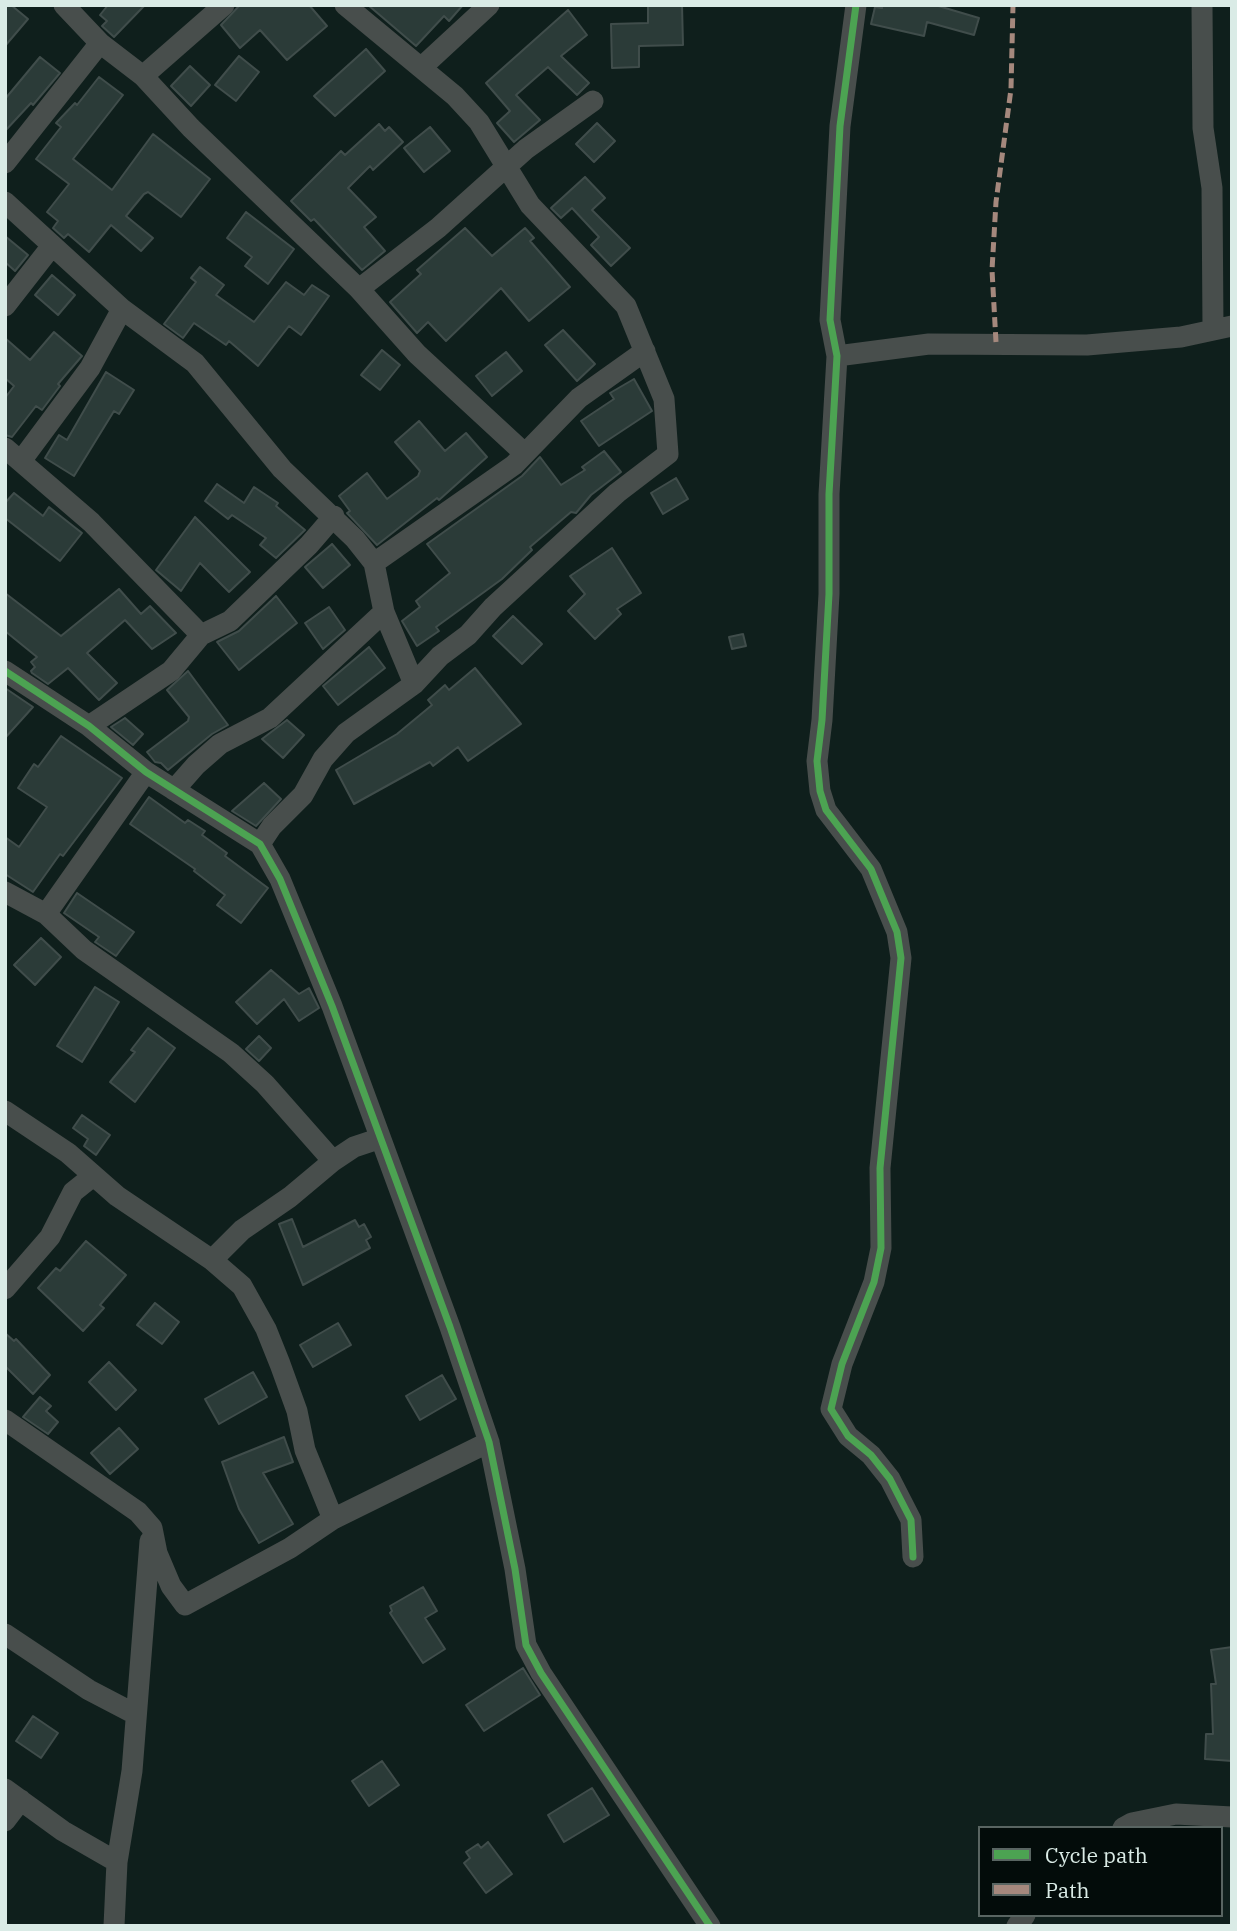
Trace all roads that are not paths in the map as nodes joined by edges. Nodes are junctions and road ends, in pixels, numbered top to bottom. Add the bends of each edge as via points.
1 (64, 5) edge
2 (224, 5) edge
3 (345, 5) edge
4 (489, 5) edge
5 (856, 5) edge
6 (1202, 7) dead end
7 (100, 43) junction
8 (422, 67) junction
9 (143, 76) junction
10 (593, 101) dead end
11 (5, 163) edge
12 (509, 167) junction
13 (5, 202) edge
14 (51, 247) junction
15 (359, 289) junction
16 (5, 306) edge
17 (122, 309) junction
18 (1222, 328) edge
19 (646, 351) junction
20 (837, 356) junction
21 (523, 452) junction
22 (13, 454) edge
23 (334, 516) junction
24 (374, 563) junction
25 (384, 612) junction
26 (201, 635) junction
27 (5, 671) edge
28 (414, 684) junction
29 (89, 726) junction
30 (146, 772) junction
31 (174, 789) junction
32 (260, 844) junction
33 (8, 897) edge
34 (46, 914) junction
35 (5, 1111) edge
36 (378, 1139) junction
37 (333, 1161) junction
38 (93, 1176) junction
39 (212, 1260) junction
40 (5, 1289) edge
41 (5, 1420) edge
42 (489, 1442) junction
43 (332, 1518) junction
44 (152, 1528) junction
45 (913, 1557) dead end
46 (5, 1634) edge
47 (135, 1714) junction
48 (13, 1795) edge
49 (1232, 1817) edge
50 (5, 1821) edge
51 (1126, 1826) edge
52 (117, 1862) junction
53 (114, 1926) edge
54 (710, 1926) edge

1 - 7 street
2 - 9 street
3 - 8 street
4 - 8 street
5 - 20 street via 840,126 830,320
6 - 18 street via 1203,128
7 - 9 street
7 - 11 street
8 - 12 street via 479,122
9 - 15 street
10 - 12 street via 526,149
12 - 15 street
12 - 19 street via 530,205 626,306
13 - 14 street
14 - 16 street
14 - 17 street
15 - 21 street via 417,354
17 - 22 street via 90,368
17 - 23 street via 195,363 282,469
18 - 20 street via 1181,337 1087,345 929,344
19 - 21 street via 579,398
19 - 28 street via 664,399 668,454 617,493
20 - 45 street via 817,761 820,792 826,810 881,887 901,958 880,1168 881,1248 831,1409 848,1436 890,1479 911,1520
21 - 24 street via 514,464
22 - 26 street via 91,522
23 - 24 street
23 - 26 street via 230,621
24 - 25 street
25 - 28 street
25 - 31 street via 270,718 220,744
26 - 29 street via 171,671
27 - 29 street
28 - 32 street via 346,733
29 - 30 street
30 - 31 street
30 - 34 street
31 - 32 street
32 - 36 street via 280,879 332,1006
33 - 34 street
34 - 37 street via 84,950 231,1054 265,1084
35 - 38 street via 68,1153
36 - 37 street
36 - 42 street
37 - 39 street via 290,1198 242,1230
38 - 39 street
38 - 40 street via 73,1192 50,1237
39 - 43 street via 242,1286 266,1329
41 - 44 street via 94,1479
42 - 43 street
42 - 54 street via 526,1645
43 - 44 street via 289,1549 185,1605 170,1586
44 - 47 street
46 - 47 street via 89,1690
47 - 52 street via 132,1771
48 - 50 street
48 - 52 street
49 - 51 street via 1176,1814
52 - 53 street

